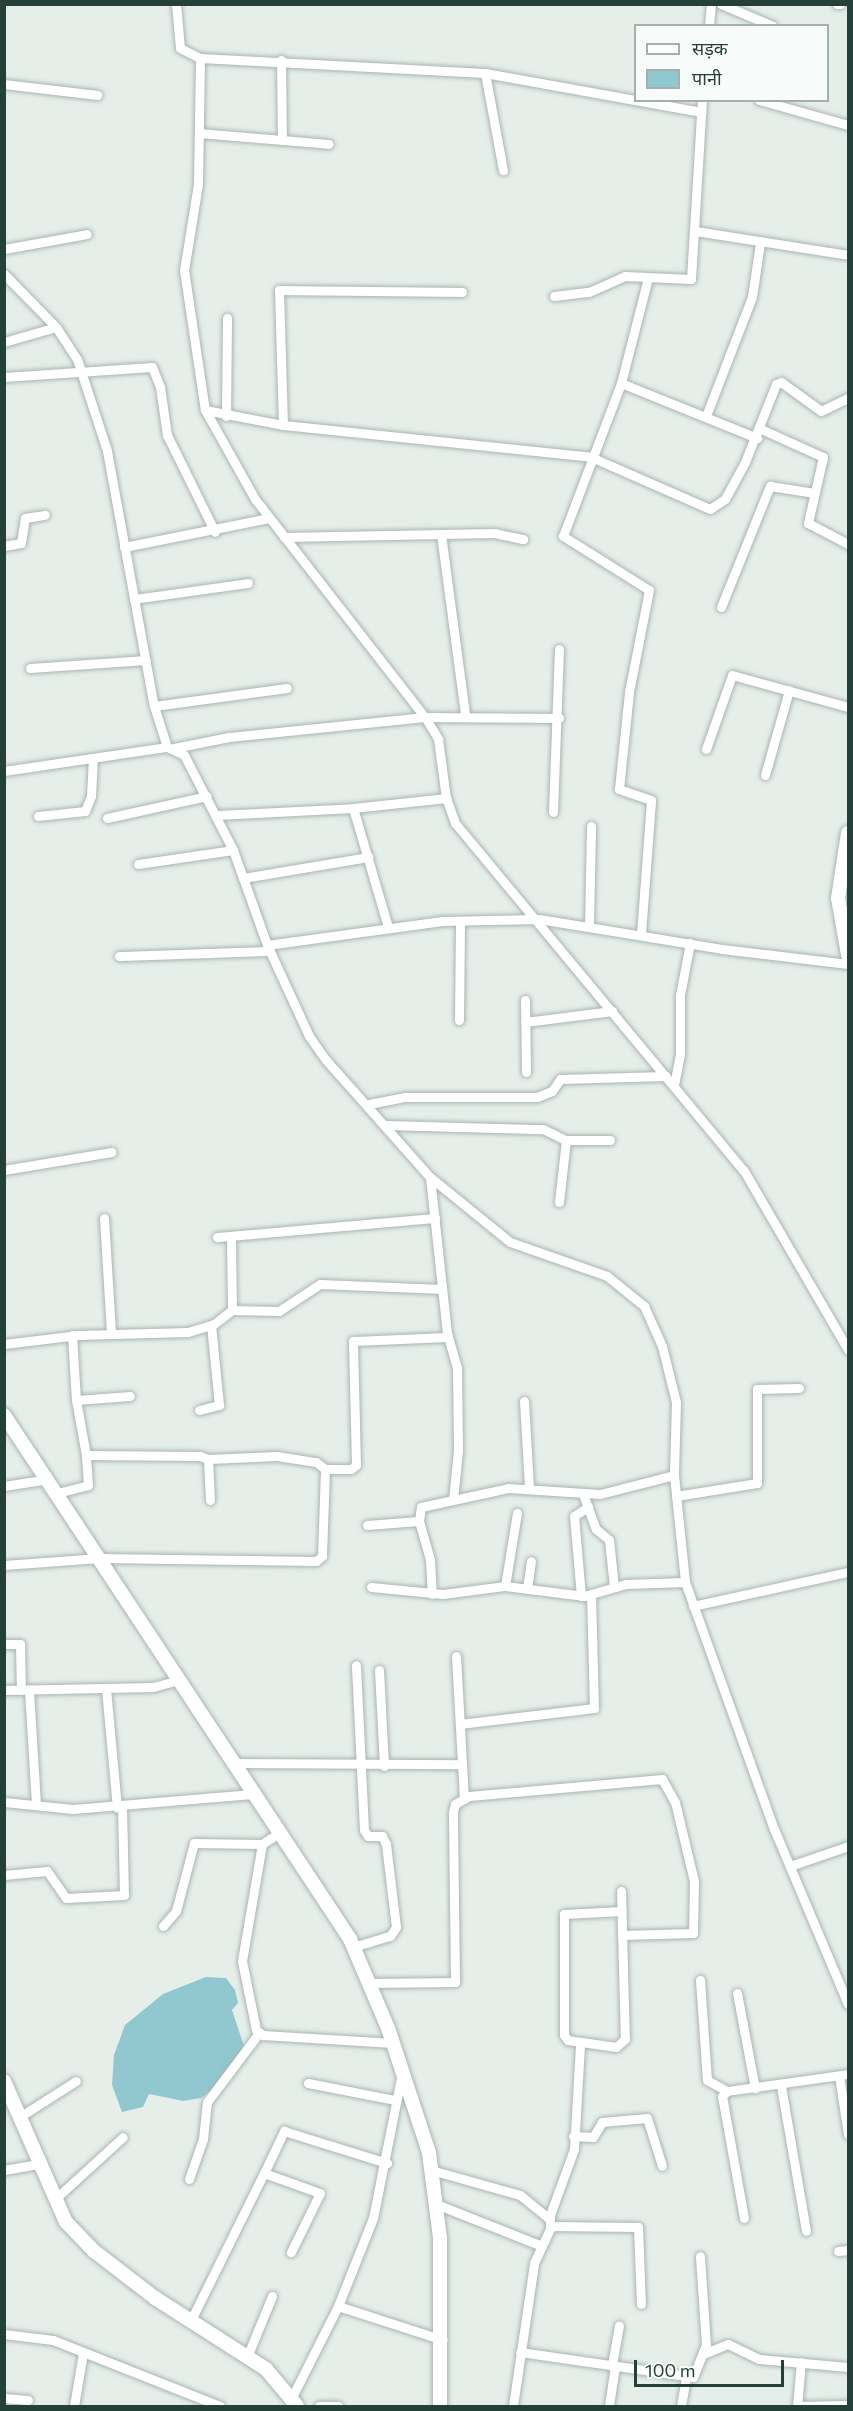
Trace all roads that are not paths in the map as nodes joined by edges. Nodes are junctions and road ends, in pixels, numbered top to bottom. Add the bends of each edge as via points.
1 (176, 4) edge
2 (711, 4) edge
3 (721, 4) edge
4 (709, 24) edge
5 (768, 24) edge
6 (200, 58) junction
7 (281, 60) junction
8 (485, 73) junction
9 (4, 84) edge
10 (96, 95) dead end
11 (634, 100) edge
12 (646, 102) edge
13 (702, 102) edge
14 (766, 102) edge
15 (702, 112) junction
16 (849, 124) edge
17 (199, 133) junction
18 (282, 140) junction
19 (329, 144) dead end
20 (503, 170) dead end
21 (695, 231) junction
22 (87, 234) dead end
23 (760, 243) junction
24 (4, 249) edge
25 (849, 255) edge
26 (4, 274) edge
27 (648, 278) junction
28 (462, 292) dead end
29 (554, 296) dead end
30 (227, 318) dead end
31 (56, 327) junction
32 (4, 342) edge
33 (81, 371) junction
34 (4, 377) edge
35 (621, 383) junction
36 (849, 398) edge
37 (205, 410) junction
38 (226, 416) junction
39 (706, 416) junction
40 (283, 425) junction
41 (759, 434) junction
42 (591, 457) junction
43 (814, 493) junction
44 (23, 507) dead end
45 (45, 515) dead end
46 (25, 518) junction
47 (269, 518) junction
48 (215, 532) junction
49 (441, 534) junction
50 (284, 537) junction
51 (523, 539) dead end
52 (849, 544) edge
53 (4, 546) edge
54 (124, 547) junction
55 (248, 583) dead end
56 (134, 599) junction
57 (721, 607) dead end
58 (559, 649) dead end
59 (146, 660) junction
60 (30, 668) dead end
61 (287, 688) dead end
62 (789, 690) junction
63 (154, 706) junction
64 (849, 707) edge
65 (465, 713) junction
66 (425, 717) junction
67 (559, 718) junction
68 (171, 748) junction
69 (706, 749) dead end
70 (93, 761) junction
71 (4, 771) edge
72 (765, 775) dead end
73 (207, 796) junction
74 (446, 798) junction
75 (353, 808) junction
76 (553, 812) dead end
77 (217, 815) junction
78 (38, 816) dead end
79 (107, 818) dead end
80 (591, 826) dead end
81 (849, 833) edge
82 (233, 850) junction
83 (368, 857) junction
84 (138, 864) dead end
85 (243, 878) junction
86 (539, 919) junction
87 (460, 921) junction
88 (589, 925) junction
89 (388, 927) junction
90 (641, 934) junction
91 (690, 943) junction
92 (268, 948) junction
93 (849, 955) edge
94 (119, 956) dead end
95 (849, 964) edge
96 (525, 1000) dead end
97 (612, 1011) junction
98 (459, 1020) dead end
99 (525, 1022) junction
100 (526, 1072) dead end
101 (666, 1076) junction
102 (674, 1085) junction
103 (369, 1104) junction
104 (385, 1125) junction
105 (566, 1140) junction
106 (610, 1140) dead end
107 (112, 1152) dead end
108 (4, 1170) edge
109 (430, 1177) junction
110 (559, 1202) dead end
111 (104, 1218) dead end
112 (435, 1218) junction
113 (231, 1236) junction
114 (217, 1237) dead end
115 (442, 1289) junction
116 (232, 1310) junction
117 (211, 1325) junction
118 (111, 1333) junction
119 (72, 1335) junction
120 (448, 1337) junction
121 (4, 1344) edge
122 (847, 1346) edge
123 (799, 1388) dead end
124 (130, 1396) dead end
125 (76, 1400) junction
126 (524, 1401) dead end
127 (199, 1410) dead end
128 (4, 1415) edge
129 (86, 1455) junction
130 (208, 1459) junction
131 (325, 1469) junction
132 (674, 1475) junction
133 (48, 1479) junction
134 (4, 1486) edge
135 (529, 1489) junction
136 (57, 1493) junction
137 (583, 1494) junction
138 (676, 1496) junction
139 (210, 1500) dead end
140 (453, 1500) junction
141 (588, 1508) junction
142 (517, 1513) dead end
143 (419, 1521) junction
144 (367, 1525) dead end
145 (100, 1558) junction
146 (531, 1561) dead end
147 (4, 1564) edge
148 (849, 1572) edge
149 (685, 1582) junction
150 (505, 1586) junction
151 (371, 1587) dead end
152 (614, 1587) junction
153 (527, 1589) junction
154 (432, 1594) junction
155 (586, 1596) junction
156 (693, 1606) junction
157 (4, 1644) edge
158 (456, 1656) dead end
159 (356, 1665) dead end
160 (379, 1670) dead end
161 (180, 1680) junction
162 (106, 1689) junction
163 (4, 1690) edge
164 (25, 1690) junction
165 (460, 1724) junction
166 (235, 1763) junction
167 (462, 1764) junction
168 (361, 1766) junction
169 (384, 1766) junction
170 (252, 1794) junction
171 (464, 1798) junction
172 (4, 1802) edge
173 (36, 1805) junction
174 (119, 1807) junction
175 (279, 1833) junction
176 (262, 1844) junction
177 (849, 1846) edge
178 (790, 1866) junction
179 (4, 1875) edge
180 (621, 1891) dead end
181 (622, 1911) junction
182 (163, 1926) dead end
183 (622, 1935) junction
184 (353, 1947) junction
185 (700, 1980) dead end
186 (369, 1983) junction
187 (737, 1993) dead end
188 (849, 2004) edge
189 (259, 2033) junction
190 (393, 2043) junction
191 (580, 2043) junction
192 (402, 2071) junction
193 (844, 2075) edge
194 (4, 2081) edge
195 (76, 2081) dead end
196 (308, 2083) dead end
197 (781, 2086) junction
198 (755, 2088) junction
199 (727, 2091) junction
200 (395, 2100) junction
201 (21, 2116) junction
202 (849, 2134) edge
203 (573, 2136) junction
204 (123, 2137) dead end
205 (387, 2163) junction
206 (39, 2164) junction
207 (662, 2166) dead end
208 (4, 2170) edge
209 (431, 2170) junction
210 (264, 2173) junction
211 (189, 2179) dead end
212 (54, 2200) junction
213 (436, 2204) junction
214 (744, 2218) dead end
215 (550, 2222) junction
216 (806, 2231) dead end
217 (542, 2246) junction
218 (849, 2250) edge
219 (838, 2251) dead end
220 (291, 2252) dead end
221 (700, 2256) dead end
222 (272, 2296) dead end
223 (641, 2304) dead end
224 (338, 2306) junction
225 (191, 2320) junction
226 (620, 2326) dead end
227 (4, 2334) edge
228 (443, 2340) junction
229 (520, 2352) junction
230 (83, 2353) junction
231 (703, 2355) junction
232 (247, 2357) junction
233 (801, 2362) junction
234 (614, 2366) junction
235 (849, 2367) edge
236 (686, 2377) junction
237 (4, 2398) edge
238 (28, 2400) dead end
239 (294, 2403) edge
240 (849, 2405) edge
241 (74, 2406) edge
242 (220, 2406) edge
243 (320, 2406) edge
244 (338, 2406) edge
245 (440, 2406) edge
246 (513, 2406) edge
247 (609, 2406) edge
248 (681, 2406) edge
249 (797, 2406) edge

1 - 6 street via 180,48
2 - 4 street
3 - 5 street
6 - 7 street
6 - 17 street
7 - 8 street
7 - 18 street
8 - 11 street
8 - 20 street
9 - 10 street
12 - 15 street
13 - 15 street
14 - 16 street
15 - 21 street
17 - 18 street
17 - 37 street via 198,184 184,270
18 - 19 street
21 - 23 street
21 - 27 street via 691,279
22 - 24 street
23 - 25 street
23 - 39 street via 752,297
26 - 31 street
27 - 29 street via 620,276 595,290
27 - 35 street
28 - 40 street via 279,290
30 - 38 street
31 - 32 street
31 - 33 street via 71,346
33 - 34 street
33 - 48 street via 152,367 160,387 166,435
33 - 54 street via 107,451
35 - 39 street
35 - 42 street
36 - 41 street via 821,411 778,383
37 - 38 street
37 - 47 street
38 - 40 street
39 - 41 street
40 - 42 street
41 - 42 street via 725,499 710,509
41 - 43 street via 823,457
42 - 90 street via 563,536 649,590 629,692 619,789 651,800
43 - 52 street via 808,523
43 - 57 street via 770,486
44 - 46 street
45 - 46 street
46 - 53 street via 21,543
47 - 48 street
47 - 50 street
48 - 54 street
49 - 50 street
49 - 51 street via 494,533
49 - 65 street
50 - 66 street
54 - 56 street
55 - 56 street
56 - 59 street
58 - 67 street
59 - 60 street
59 - 63 street
61 - 63 street
62 - 64 street
62 - 69 street via 729,677
62 - 72 street
63 - 68 street
65 - 66 street
65 - 67 street
66 - 68 street via 229,737
66 - 74 street via 438,740
67 - 76 street
68 - 70 street
68 - 73 street via 194,767
70 - 71 street
70 - 78 street via 91,796 85,811
73 - 77 street
73 - 79 street
74 - 75 street
74 - 86 street via 455,823
75 - 77 street
75 - 83 street
77 - 82 street
80 - 88 street
81 - 93 street via 838,898
82 - 84 street
82 - 85 street
83 - 85 street
83 - 89 street
85 - 92 street
86 - 87 street
86 - 88 street
86 - 97 street
87 - 89 street
87 - 98 street
88 - 90 street
89 - 92 street
90 - 91 street
91 - 95 street
91 - 102 street via 680,995 680,1054
92 - 94 street
92 - 103 street via 309,1036
96 - 99 street
97 - 99 street
97 - 101 street
99 - 100 street
101 - 102 street
101 - 103 street via 560,1079 552,1091 537,1097 405,1097
102 - 122 street via 744,1171
103 - 104 street
104 - 105 street via 543,1129
104 - 109 street
105 - 106 street
105 - 110 street
107 - 108 street
109 - 112 street
109 - 132 street via 510,1242 607,1276 644,1306 662,1346 675,1402
111 - 118 street
112 - 113 street
112 - 115 street
113 - 114 street
113 - 116 street
115 - 116 street via 320,1284 279,1311
115 - 120 street
116 - 117 street
117 - 118 street via 188,1332
117 - 127 street via 219,1405
118 - 119 street
119 - 121 street
119 - 125 street
120 - 131 street via 353,1341 356,1464 351,1469
120 - 140 street via 459,1402
123 - 138 street via 757,1389 757,1483
124 - 125 street
125 - 129 street
126 - 135 street
128 - 133 street
129 - 130 street
129 - 136 street via 88,1485
130 - 131 street via 277,1456 316,1462
130 - 139 street
131 - 145 street via 322,1556 316,1561
132 - 137 street via 613,1493
132 - 138 street
133 - 134 street
133 - 136 street
135 - 137 street
135 - 140 street via 508,1488
136 - 145 street
137 - 141 street
138 - 149 street
140 - 143 street via 421,1507
141 - 152 street via 597,1531 609,1540
141 - 155 street via 574,1516
142 - 150 street
143 - 144 street
143 - 154 street via 430,1559
145 - 147 street
145 - 161 street
146 - 153 street
148 - 156 street
149 - 152 street
149 - 156 street
150 - 153 street
150 - 154 street
151 - 154 street
152 - 155 street
153 - 155 street
155 - 165 street via 594,1708
156 - 178 street
157 - 164 street via 20,1644
158 - 165 street
159 - 168 street
160 - 169 street
161 - 162 street
161 - 166 street
162 - 164 street
162 - 174 street
163 - 164 street
164 - 173 street
165 - 167 street
166 - 168 street
166 - 170 street
167 - 169 street
167 - 171 street
168 - 169 street
168 - 184 street via 364,1830 368,1836 382,1836 386,1844 396,1927 390,1936
170 - 174 street
170 - 175 street
171 - 183 street via 662,1779 675,1802 694,1881 693,1933
171 - 186 street via 453,1812 454,1982
172 - 173 street
173 - 174 street
174 - 179 street via 123,1894 66,1898 47,1871
175 - 176 street
175 - 184 street
176 - 182 street via 194,1843 176,1911
176 - 189 street via 242,1961
177 - 178 street
178 - 188 street
180 - 181 street
181 - 183 street
181 - 191 street via 564,1914 564,2035
183 - 191 street via 625,2039 616,2047
184 - 186 street
185 - 199 street via 706,2080
186 - 190 street
187 - 198 street
189 - 190 street
189 - 211 street via 207,2102 203,2139
190 - 192 street
191 - 203 street
192 - 200 street
192 - 209 street
193 - 197 street
193 - 202 street
194 - 201 street
195 - 201 street
196 - 200 street
197 - 198 street
197 - 216 street
198 - 199 street
199 - 214 street via 722,2096
200 - 205 street
201 - 206 street
203 - 207 street via 593,2137 602,2122 648,2118
203 - 215 street via 574,2149
204 - 212 street
205 - 210 street via 284,2131
205 - 224 street via 373,2218
206 - 208 street
206 - 212 street
209 - 213 street
209 - 215 street via 520,2195
210 - 220 street via 320,2193
210 - 225 street
212 - 225 street via 66,2222 94,2251
213 - 217 street
213 - 228 street
215 - 217 street
215 - 223 street via 638,2227
217 - 229 street via 534,2263
218 - 219 street
221 - 231 street via 706,2345
222 - 232 street
224 - 228 street
224 - 239 street
225 - 232 street
226 - 234 street
227 - 230 street via 53,2340
228 - 245 street
229 - 234 street
229 - 246 street
230 - 241 street
230 - 242 street
231 - 233 street via 728,2344 759,2359
231 - 236 street via 693,2377
232 - 239 street via 266,2369
233 - 235 street
233 - 249 street
234 - 236 street
234 - 247 street
236 - 248 street
237 - 238 street
240 - 249 street
243 - 244 street

